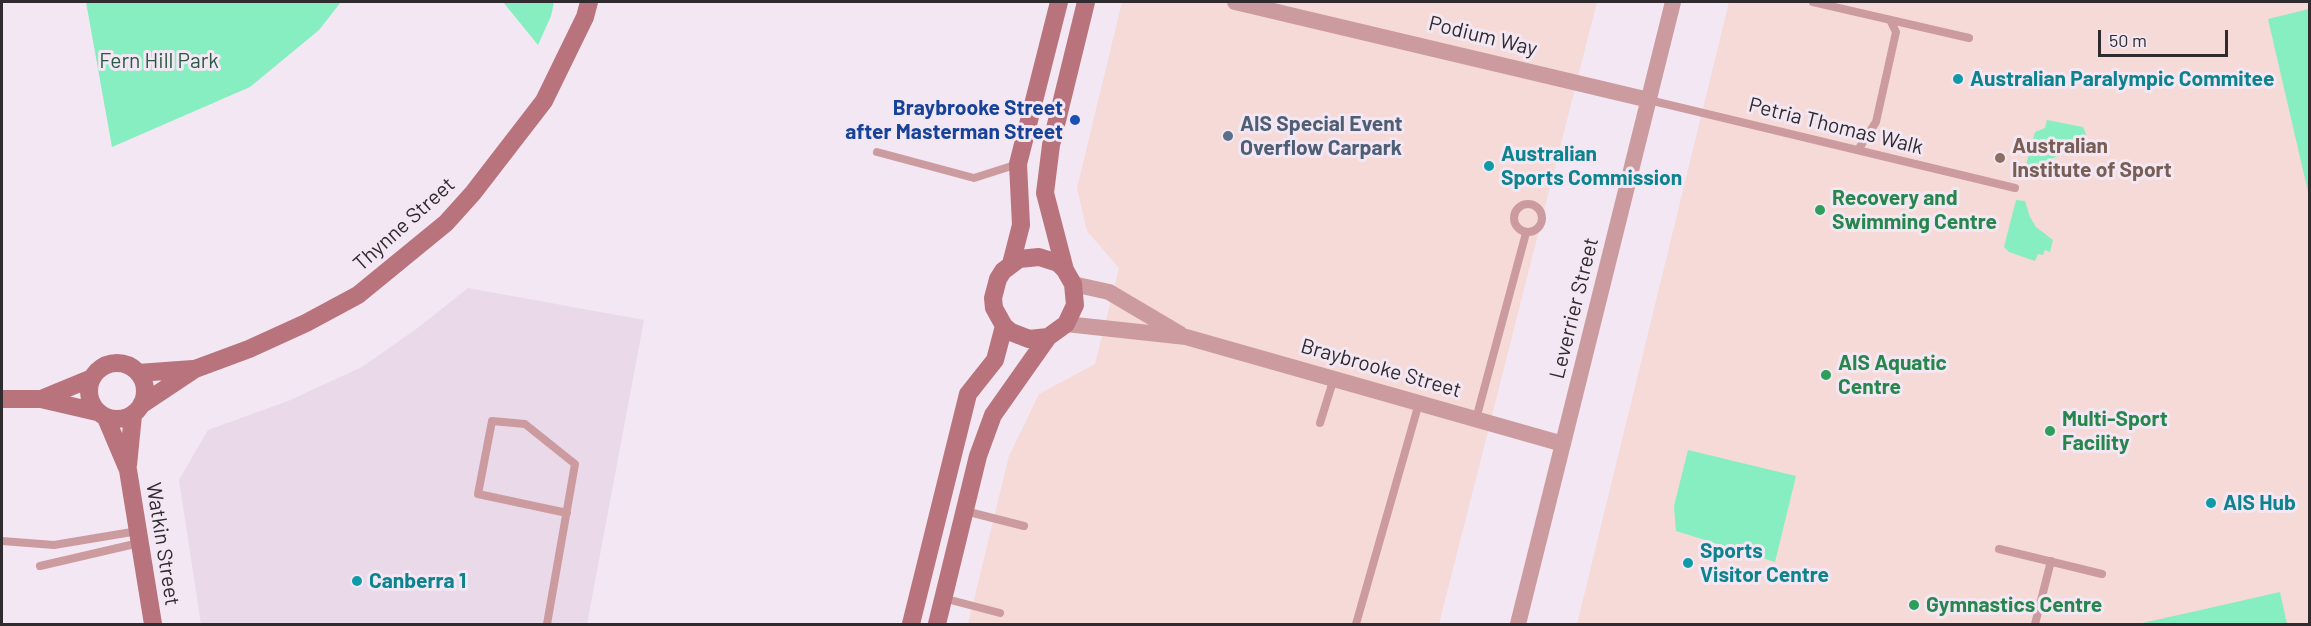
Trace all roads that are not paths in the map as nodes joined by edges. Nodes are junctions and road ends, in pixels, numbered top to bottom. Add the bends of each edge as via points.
1 (590, 2) edge
2 (1059, 2) edge
3 (1086, 2) edge
4 (1235, 2) edge
5 (1673, 2) edge
6 (1813, 2) edge
7 (1890, 20) junction
8 (1969, 38) dead end
9 (1649, 100) junction
10 (1858, 150) junction
11 (877, 152) dead end
12 (1018, 164) junction
13 (2015, 188) dead end
14 (1526, 233) dead end
15 (1011, 264) junction
16 (1069, 277) junction
17 (1066, 324) junction
18 (1004, 326) junction
19 (1048, 337) junction
20 (1186, 337) junction
21 (195, 369) junction
22 (138, 373) junction
23 (92, 378) junction
24 (1334, 378) junction
25 (2, 399) edge
26 (41, 399) junction
27 (1419, 402) junction
28 (137, 410) junction
29 (102, 415) junction
30 (1476, 419) junction
31 (1320, 423) dead end
32 (1563, 444) junction
33 (955, 448) junction
34 (978, 456) junction
35 (128, 470) junction
36 (964, 510) junction
37 (567, 513) junction
38 (1024, 526) dead end
39 (139, 537) junction
40 (2, 541) edge
41 (1999, 549) dead end
42 (2051, 561) junction
43 (40, 566) dead end
44 (2102, 574) dead end
45 (943, 598) junction
46 (1000, 613) dead end
47 (153, 624) edge
48 (547, 624) edge
49 (911, 624) edge
50 (937, 624) edge
51 (1356, 624) edge
52 (1518, 624) edge
53 (2035, 624) edge

1 - 21 street, Thynne Street via 544,101 446,223 358,295 249,349
2 - 12 street
3 - 16 street via 1051,145 1045,193
4 - 9 street, Podium Way
5 - 9 street, Leverrier Street
6 - 7 lane
7 - 8 lane
7 - 10 lane via 1896,32 1876,122
9 - 10 lane, Petria Thomas Walk
9 - 32 street, Leverrier Street
10 - 13 lane, Petria Thomas Walk
11 - 12 lane via 974,178
12 - 15 street via 1021,225
14 - 30 lane
15 - 16 street via 1039,257 1058,264
15 - 18 street via 998,279 993,298
16 - 17 street via 1075,305
16 - 20 street, Braybrooke Street via 1109,292
17 - 19 street
17 - 20 street, Braybrooke Street
18 - 19 street via 1020,337
18 - 33 street via 995,360 968,394
19 - 34 street via 993,415
20 - 24 street, Braybrooke Street
21 - 22 street, Thynne Street
21 - 28 street, Thynne Street
22 - 23 street via 115,363 101,368
22 - 28 street via 145,388
23 - 26 street
23 - 29 street via 88,396
24 - 27 street, Braybrooke Street
24 - 31 lane
25 - 26 street
26 - 29 street
27 - 30 street, Braybrooke Street
27 - 51 lane
28 - 29 street via 120,420
28 - 35 street, Watkin Street
29 - 35 street, Watkin Street
30 - 32 street, Braybrooke Street
32 - 52 street, Leverrier Street
33 - 34 street
33 - 49 street
34 - 36 street
35 - 39 street, Watkin Street
36 - 38 lane
36 - 45 street
37 - 37 lane via 575,464 525,424 492,421 478,494
37 - 48 lane
39 - 40 lane via 54,545
39 - 43 lane
39 - 47 street, Watkin Street
41 - 42 lane
42 - 44 lane
42 - 53 lane
45 - 46 lane
45 - 50 street

